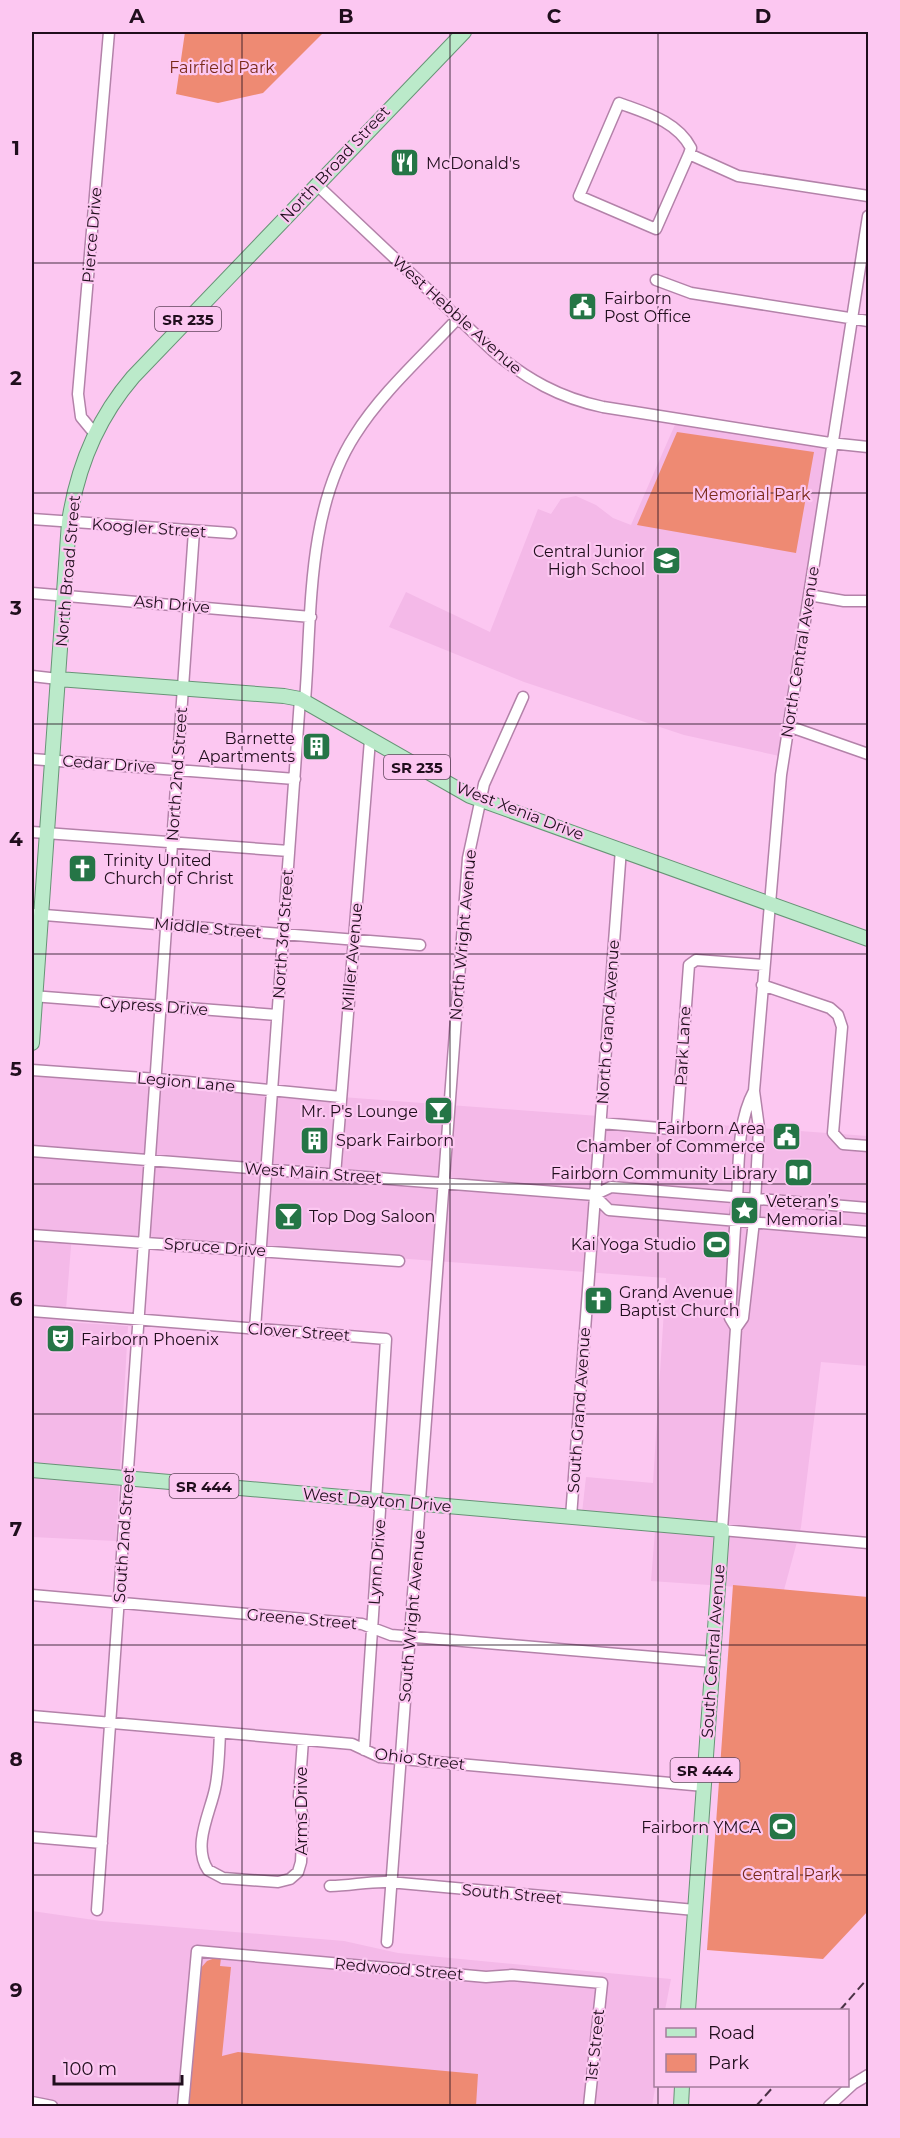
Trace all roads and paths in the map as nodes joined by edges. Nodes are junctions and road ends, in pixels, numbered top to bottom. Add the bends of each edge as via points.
1 (109, 32) edge
2 (464, 32) edge
3 (689, 154) junction
4 (316, 184) junction
5 (868, 196) edge
6 (868, 216) edge
7 (656, 280) dead end
8 (458, 318) junction
9 (852, 319) junction
10 (868, 321) edge
11 (95, 434) junction
12 (833, 442) junction
13 (868, 447) edge
14 (32, 519) edge
15 (69, 522) junction
16 (194, 531) junction
17 (231, 533) dead end
18 (32, 593) edge
19 (809, 595) junction
20 (64, 596) junction
21 (868, 601) edge
22 (189, 606) junction
23 (311, 616) junction
24 (32, 676) edge
25 (58, 679) junction
26 (183, 688) junction
27 (523, 696) dead end
28 (303, 700) junction
29 (788, 726) junction
30 (370, 740) junction
31 (868, 754) edge
32 (32, 759) edge
33 (52, 760) junction
34 (177, 769) junction
35 (295, 779) junction
36 (481, 799) junction
37 (32, 832) edge
38 (47, 833) junction
39 (172, 844) junction
40 (621, 849) junction
41 (289, 851) junction
42 (770, 903) junction
43 (36, 914) edge
44 (166, 925) junction
45 (283, 934) junction
46 (868, 939) edge
47 (354, 940) junction
48 (420, 945) dead end
49 (764, 965) junction
50 (762, 985) junction
51 (33, 996) edge
52 (161, 1006) junction
53 (277, 1015) junction
54 (32, 1042) edge
55 (32, 1070) edge
56 (157, 1079) junction
57 (272, 1090) junction
58 (754, 1091) junction
59 (341, 1097) junction
60 (601, 1123) junction
61 (868, 1146) edge
62 (32, 1151) edge
63 (151, 1160) junction
64 (266, 1169) junction
65 (335, 1175) junction
66 (445, 1183) junction
67 (594, 1195) junction
68 (737, 1196) junction
69 (755, 1198) junction
70 (868, 1208) edge
71 (735, 1219) junction
72 (754, 1221) junction
73 (868, 1232) edge
74 (32, 1235) edge
75 (145, 1242) junction
76 (260, 1250) junction
77 (399, 1261) dead end
78 (32, 1311) edge
79 (139, 1320) junction
80 (736, 1328) junction
81 (255, 1329) junction
82 (386, 1339) joint
83 (32, 1470) edge
84 (128, 1480) junction
85 (376, 1501) junction
86 (420, 1504) junction
87 (571, 1517) junction
88 (722, 1530) junction
89 (868, 1543) edge
90 (32, 1595) edge
91 (119, 1604) junction
92 (373, 1627) junction
93 (410, 1636) junction
94 (713, 1662) junction
95 (32, 1716) edge
96 (111, 1723) junction
97 (220, 1733) junction
98 (303, 1740) junction
99 (364, 1750) junction
100 (400, 1759) junction
101 (704, 1786) junction
102 (32, 1837) edge
103 (102, 1844) junction
104 (391, 1883) junction
105 (330, 1886) dead end
106 (97, 1910) dead end
107 (695, 1910) junction
108 (387, 1942) dead end
109 (602, 1983) joint
110 (688, 2009) edge
111 (868, 2075) edge
112 (682, 2087) edge
113 (32, 2102) edge
114 (52, 2106) edge
115 (183, 2106) edge
116 (589, 2106) edge
117 (681, 2106) edge
118 (830, 2106) edge

1 - 11 street, Pierce Drive via 78,394 81,417
2 - 4 main road, North Broad Street / SR 235
3 - 3 street via 688,141 663,119 620,103 579,196 656,229
3 - 5 street via 738,176
4 - 8 street, West Hebble Avenue
4 - 11 main road, North Broad Street / SR 235 via 133,377 112,403
6 - 9 street, North Central Avenue
7 - 9 street via 692,293
8 - 12 street, West Hebble Avenue via 512,367 545,388 573,399 677,420
8 - 23 street, North 3rd Street via 374,408 345,451 322,513
9 - 10 street
9 - 12 street, North Central Avenue
11 - 15 main road, North Broad Street / SR 235 via 80,473
12 - 13 street, West Hebble Avenue
12 - 19 street, North Central Avenue
14 - 15 street, Koogler Street
15 - 16 street, Koogler Street
15 - 20 main road, North Broad Street / SR 235
16 - 17 street, Koogler Street
16 - 22 street, North 2nd Street
18 - 20 street, Ash Drive
19 - 21 street
19 - 29 street, North Central Avenue
20 - 22 street, Ash Drive
20 - 25 main road, North Broad Street / SR 235
22 - 23 street, Ash Drive
22 - 26 street, North 2nd Street
23 - 28 street, North 3rd Street
24 - 25 street, West Xenia Drive
25 - 26 main road, West Xenia Drive / SR 235
25 - 33 main road, North Broad Street
26 - 28 main road, West Xenia Drive / SR 235
26 - 34 street, North 2nd Street
27 - 36 street, North Wright Avenue
28 - 30 main road, West Xenia Drive / SR 235
28 - 35 street, North 3rd Street
29 - 31 street
29 - 42 street, North Central Avenue
30 - 36 main road, West Xenia Drive / SR 235
30 - 47 street, Miller Avenue
32 - 33 street, Cedar Drive
33 - 34 street, Cedar Drive
33 - 38 main road, North Broad Street
34 - 35 street, Cedar Drive
34 - 39 street, North 2nd Street
35 - 41 street, North 3rd Street
36 - 40 main road, West Xenia Drive / SR 235
36 - 66 street, North Wright Avenue via 468,858
37 - 38 street
38 - 39 street
38 - 43 main road, North Broad Street
39 - 41 street
39 - 44 street, North 2nd Street
40 - 42 main road, West Xenia Drive / SR 235
40 - 60 street, North Grand Avenue
41 - 45 street, North 3rd Street
42 - 46 main road, SR 235
42 - 49 street, North Central Avenue
43 - 44 street, Middle Street
43 - 51 main road, North Broad Street
44 - 45 street, Middle Street
44 - 52 street, North 2nd Street
45 - 47 street, Middle Street
45 - 53 street, North 3rd Street
47 - 48 street, Middle Street
47 - 59 street, Miller Avenue
49 - 50 street, North Central Avenue
49 - 60 street, Park Lane via 696,960 689,965 677,1127
50 - 58 street, North Central Avenue
50 - 61 street via 830,1008 838,1015 842,1027 833,1133 843,1144
51 - 52 street, Cypress Drive
51 - 54 main road, North Broad Street
52 - 53 street, Cypress Drive
52 - 56 street, North 2nd Street
53 - 57 street, North 3rd Street
55 - 56 street, Legion Lane
56 - 57 street, Legion Lane
56 - 63 street, North 2nd Street
57 - 59 street, Legion Lane
57 - 64 street, North 3rd Street
58 - 68 street, North Central Avenue via 743,1125
58 - 69 street, North Central Avenue via 759,1128
59 - 65 street, Miller Avenue
60 - 67 street, North Grand Avenue
62 - 63 street, West Main Street
63 - 64 street, West Main Street
63 - 75 street, South 2nd Street
64 - 65 street, West Main Street
64 - 76 street, North 3rd Street
65 - 66 street, West Main Street
66 - 67 street, West Main Street
66 - 86 street, South Wright Avenue
67 - 68 street, West Main Street via 611,1187
67 - 71 street, West Main Street via 609,1210
67 - 87 street, South Grand Avenue
68 - 69 street, West Main Street
68 - 71 street, North Central Avenue
69 - 70 street, West Main Street
69 - 72 street, North Central Avenue
71 - 72 street, West Main Street
71 - 80 street, South Central Avenue via 730,1318
72 - 73 street, West Main Street
72 - 80 street, South Central Avenue via 743,1318
74 - 75 street, Spruce Drive
75 - 76 street, Spruce Drive
75 - 79 street, South 2nd Street
76 - 77 street, Spruce Drive
76 - 81 street, North 3rd Street
78 - 79 street, Clover Street
79 - 81 street, Clover Street
79 - 84 street, South 2nd Street
80 - 88 street, South Central Avenue
81 - 82 street, Clover Street
82 - 85 street, Lynn Drive
83 - 84 main road, West Dayton Drive / SR 444
84 - 85 main road, West Dayton Drive / SR 444
84 - 91 street, South 2nd Street
85 - 86 main road, West Dayton Drive / SR 444
85 - 92 street, Lynn Drive via 380,1510
86 - 87 main road, West Dayton Drive / SR 444
86 - 93 street, South Wright Avenue
87 - 88 main road, West Dayton Drive / SR 444
88 - 89 street
88 - 94 main road, South Central Avenue / SR 444
90 - 91 street, Greene Street
91 - 92 street, Greene Street
91 - 96 street, South 2nd Street
92 - 93 street, Greene Street via 391,1635
92 - 99 street, Lynn Drive
93 - 94 street, Greene Street
93 - 100 street, South Wright Avenue
94 - 101 main road, South Central Avenue / SR 444
95 - 96 street, Ohio Street
96 - 97 street, Ohio Street
96 - 103 street, South 2nd Street
97 - 98 street, Ohio Street
97 - 98 street, Arms Drive via 203,1860 217,1876 256,1880 285,1881 295,1876 300,1867
98 - 99 street, Ohio Street via 352,1744
99 - 100 street, Ohio Street via 375,1756
100 - 101 street, Ohio Street
100 - 104 street, South Wright Avenue
101 - 107 main road, South Central Avenue / SR 444
102 - 103 street
103 - 106 street, South 2nd Street
104 - 105 street, South Street via 367,1881
104 - 107 street, South Street
104 - 108 street, South Wright Avenue
107 - 110 main road, South Central Avenue / SR 444
109 - 115 street, Redwood Street via 512,1975 486,1977 197,1951
109 - 116 street, 1st Street
111 - 118 street
112 - 117 main road
113 - 114 street

